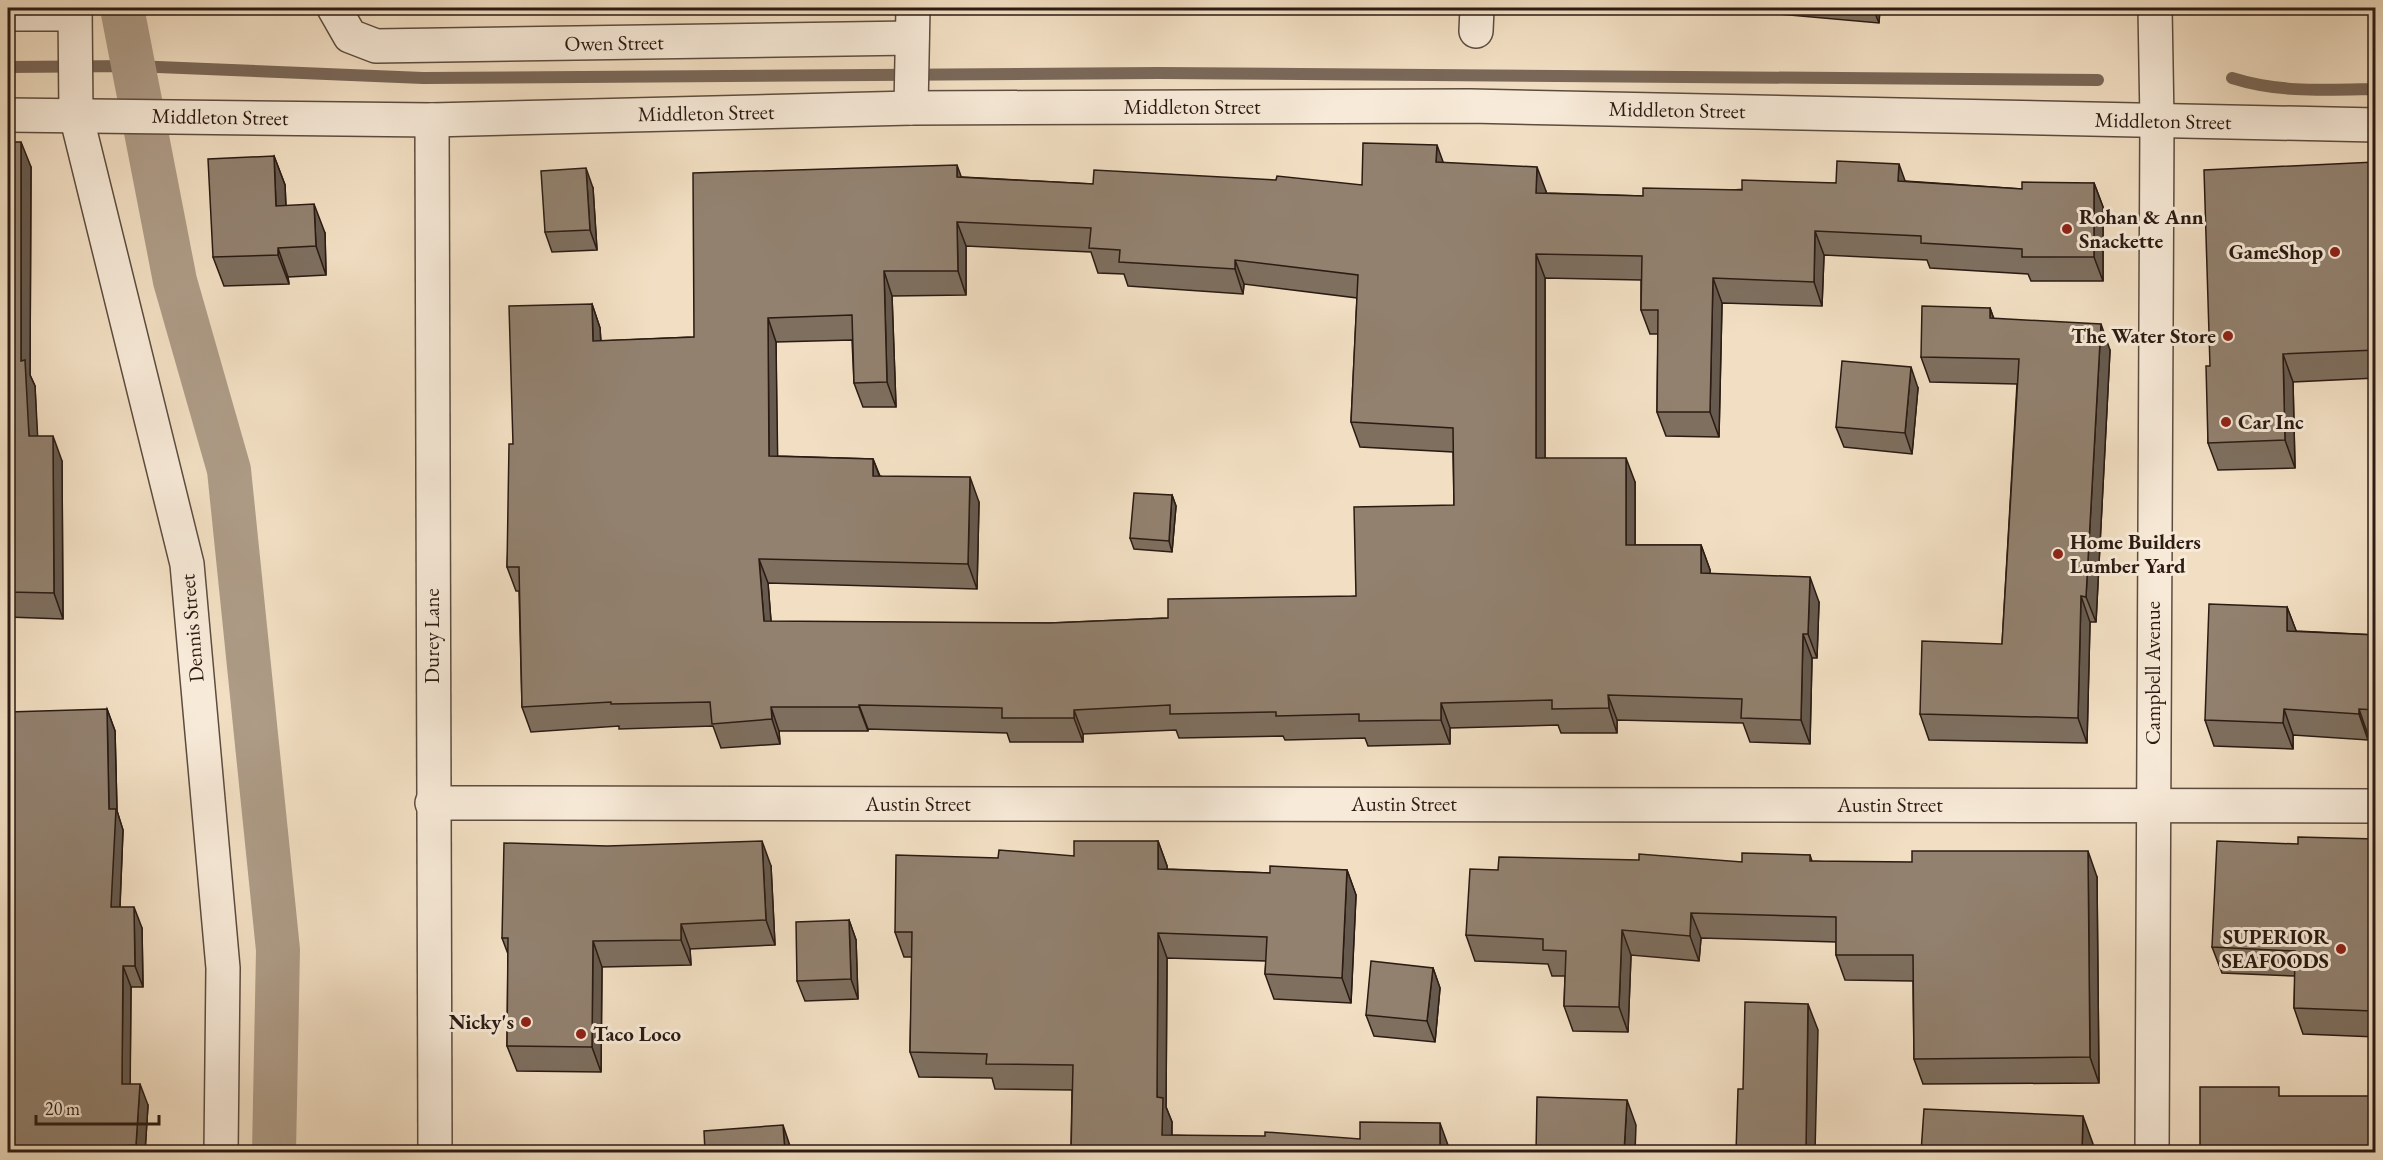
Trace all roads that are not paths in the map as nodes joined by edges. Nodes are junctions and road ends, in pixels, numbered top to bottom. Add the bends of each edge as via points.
1 (333, 8) edge
2 (2155, 8) edge
3 (8, 14) edge
4 (75, 17) edge
5 (913, 23) edge
6 (76, 106) junction
7 (911, 108) junction
8 (8, 115) edge
9 (432, 120) junction
10 (2157, 121) junction
11 (2376, 125) edge
12 (432, 803) junction
13 (2152, 805) junction
14 (2376, 806) edge
15 (221, 1152) edge
16 (435, 1152) edge
17 (2152, 1152) edge

1 - 5 street, Owen Street via 350,36 376,46
2 - 10 street, Campbell Avenue
3 - 4 street
4 - 6 street, Dennis Street
5 - 7 street
6 - 8 street, Middleton Street
6 - 9 street, Middleton Street via 117,116
6 - 15 street, Dennis Street via 187,564 223,968
7 - 9 street, Middleton Street
7 - 10 street, Middleton Street via 1470,106
9 - 12 street, Durey Lane
10 - 11 street, Middleton Street
10 - 13 street, Campbell Avenue
12 - 13 street, Austin Street
12 - 16 street, Durey Lane
13 - 14 street, Austin Street
13 - 17 street, Campbell Avenue

